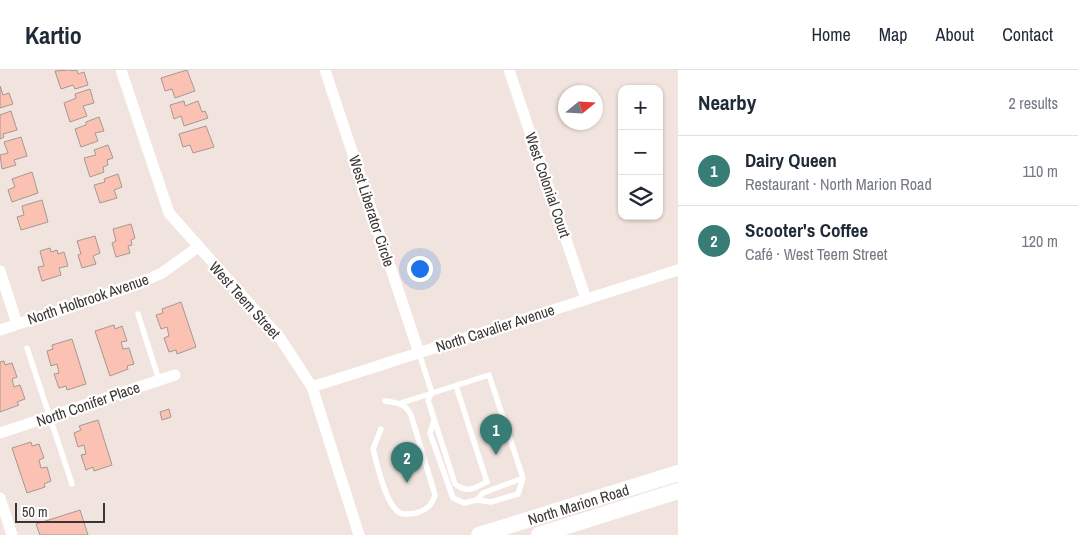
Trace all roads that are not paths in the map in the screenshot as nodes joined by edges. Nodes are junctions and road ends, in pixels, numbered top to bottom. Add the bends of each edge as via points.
1 (121, 70) edge
2 (325, 70) edge
3 (509, 70) edge
4 (198, 247) junction
5 (678, 270) edge
6 (0, 271) edge
7 (586, 299) junction
8 (138, 314) dead end
9 (17, 324) junction
10 (0, 330) edge
11 (27, 348) dead end
12 (419, 353) junction
13 (175, 374) dead end
14 (159, 380) junction
15 (456, 386) junction
16 (312, 387) junction
17 (432, 393) junction
18 (385, 401) dead end
19 (401, 403) junction
20 (50, 417) junction
21 (434, 420) junction
22 (381, 429) dead end
23 (0, 433) edge
24 (678, 473) edge
25 (523, 478) junction
26 (72, 484) dead end
27 (678, 490) edge
28 (0, 498) edge
29 (477, 500) junction
30 (12, 535) edge
31 (359, 535) edge
32 (479, 535) edge
33 (539, 535) edge

1 - 4 street, West Teem Street via 169,214
2 - 12 street, West Liberator Circle
3 - 7 street, West Colonial Court
4 - 9 street, North Holbrook Avenue via 162,273 134,286
4 - 16 street, West Teem Street via 280,338
5 - 7 street, North Cavalier Avenue
6 - 9 street
7 - 12 street, North Cavalier Avenue
8 - 14 lane
9 - 10 street, North Holbrook Avenue
11 - 20 lane
12 - 16 street, North Cavalier Avenue
12 - 17 lane
13 - 14 street, North Conifer Place
14 - 20 street, North Conifer Place
15 - 17 lane
15 - 21 lane via 487,482 470,490 463,490 455,484
15 - 25 lane via 489,375
16 - 31 street, West Teem Street
17 - 19 lane
17 - 21 lane via 428,400
18 - 19 lane
19 - 22 lane via 410,415 434,490 432,504 426,509 401,514 392,506 373,449
20 - 23 street, North Conifer Place
20 - 26 lane
21 - 29 lane via 430,433 453,498 464,503
24 - 32 main road, North Marion Road
25 - 29 lane via 483,494
25 - 29 lane via 518,494 491,502
27 - 33 main road, North Marion Road
28 - 30 street

